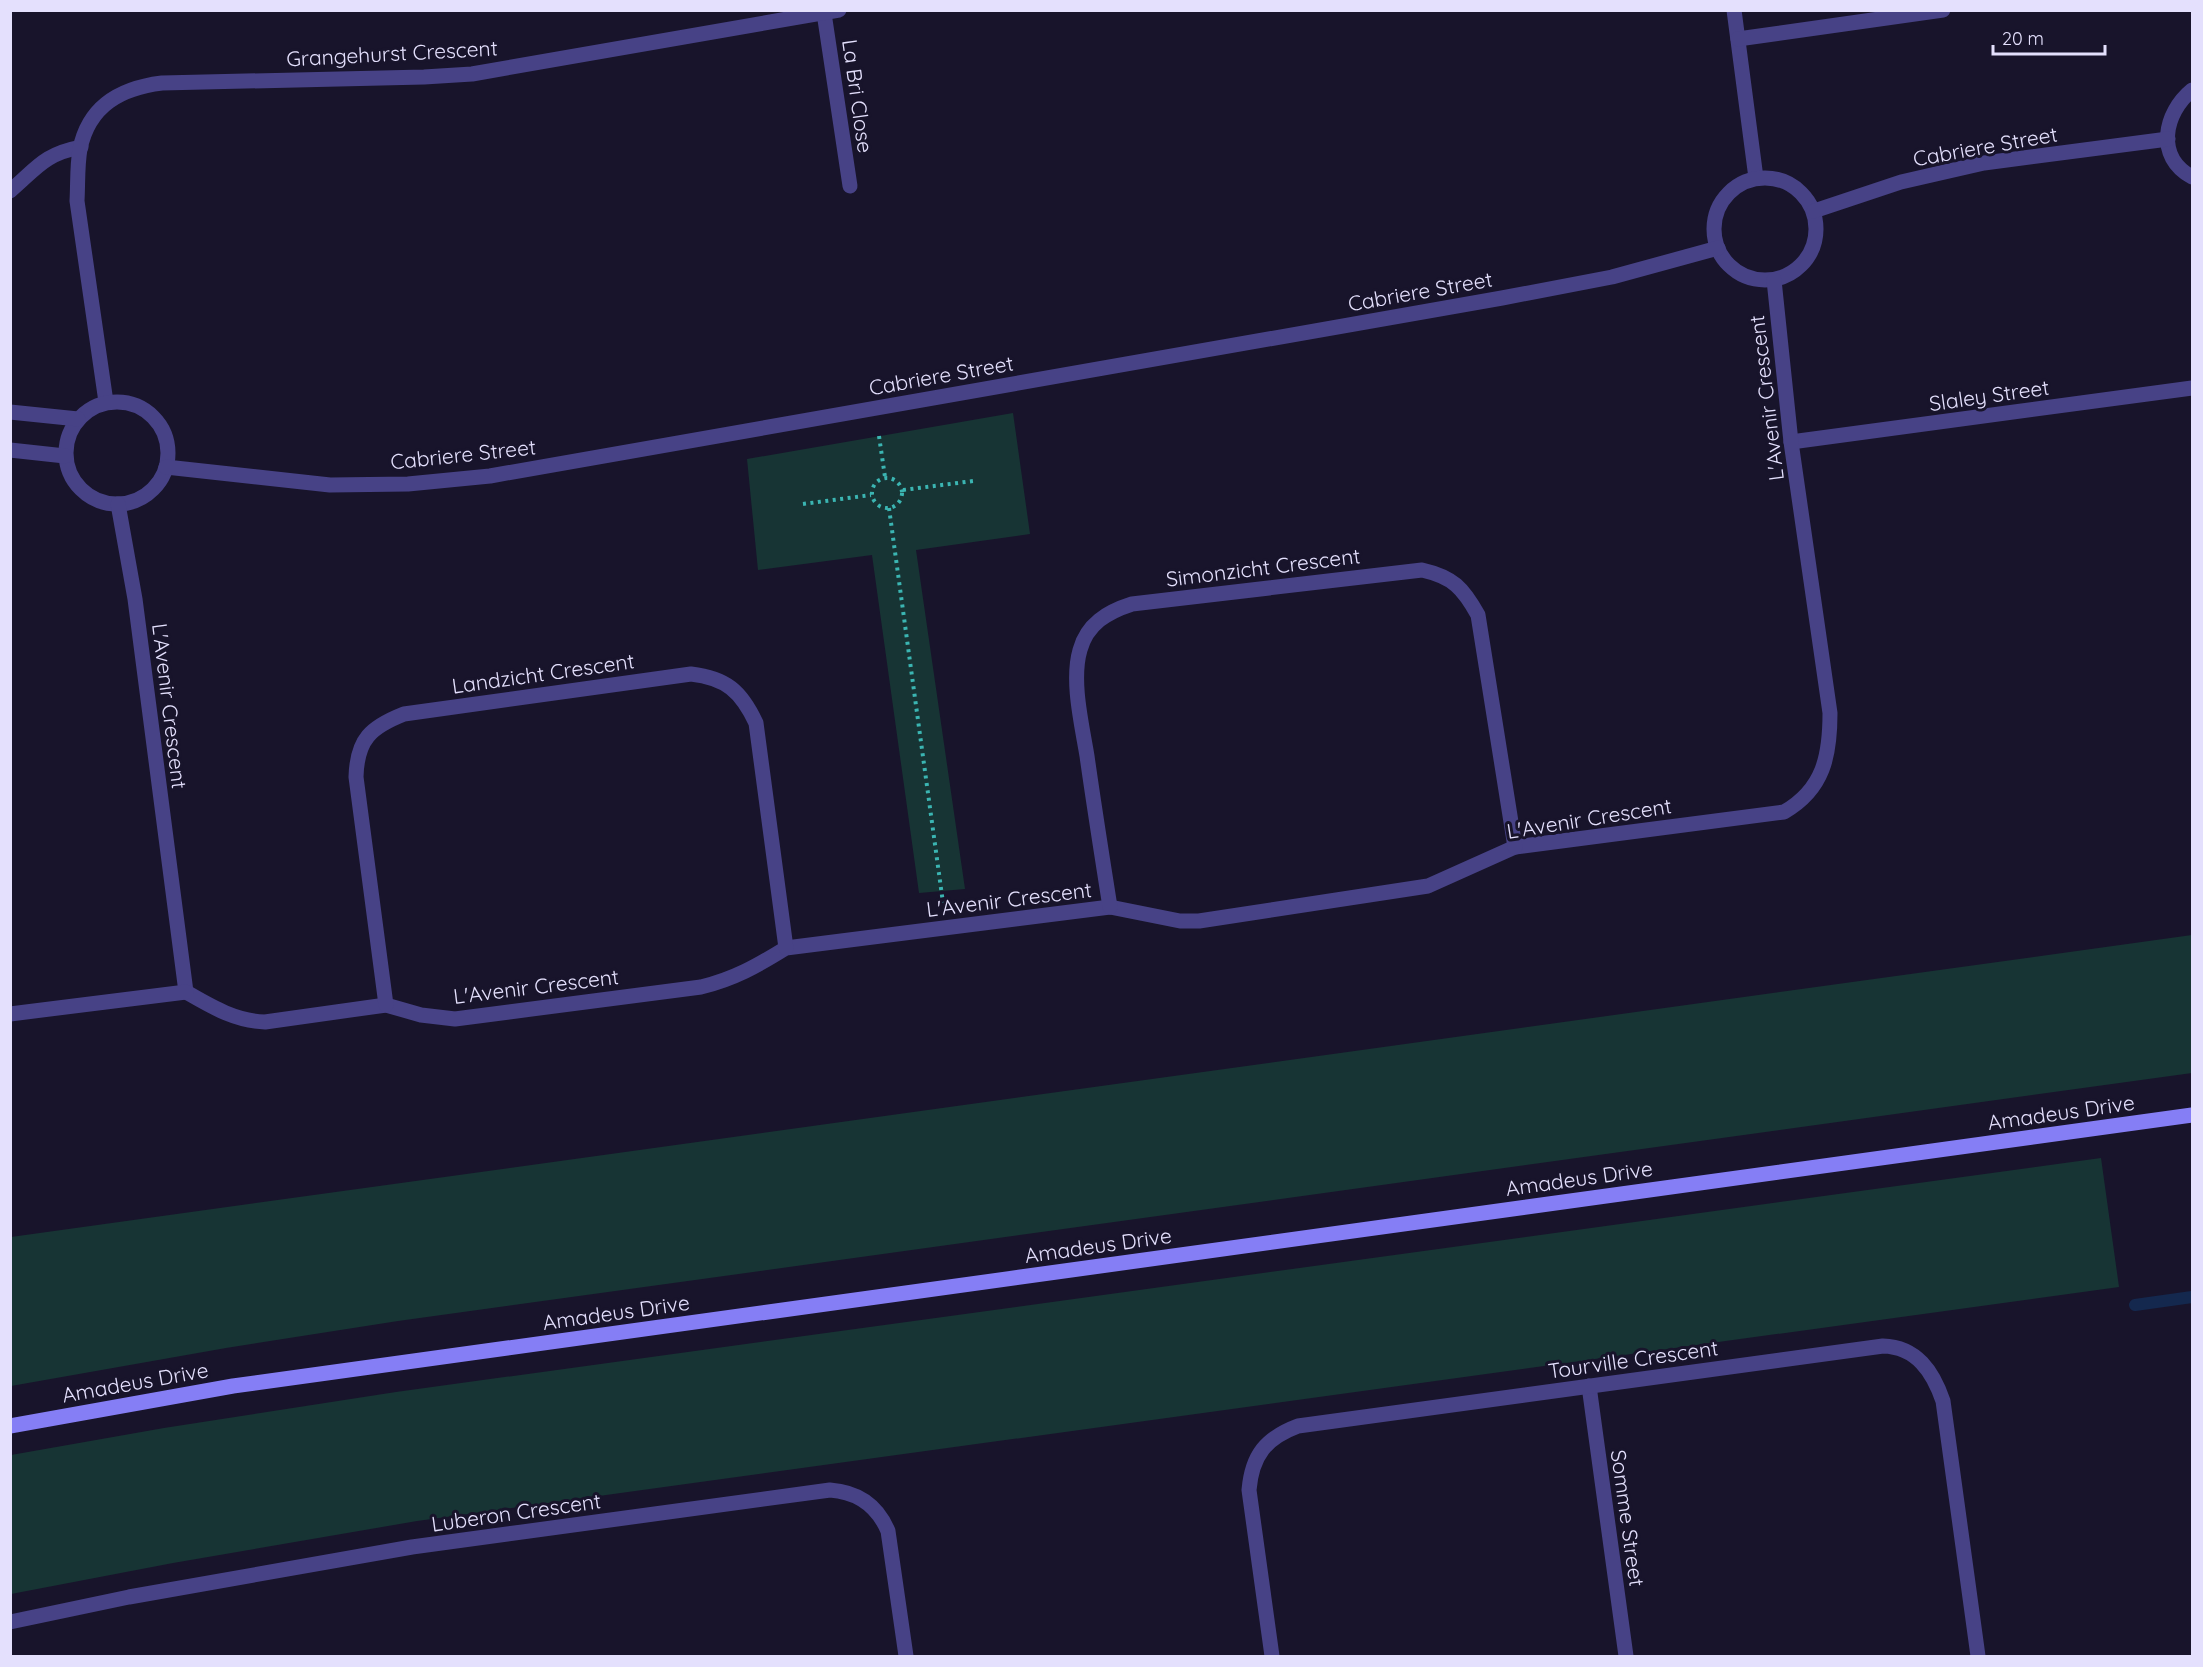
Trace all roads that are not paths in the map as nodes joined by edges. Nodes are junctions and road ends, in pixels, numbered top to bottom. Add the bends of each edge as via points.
1 (1734, 10) edge
2 (1943, 10) edge
3 (832, 12) edge
4 (1738, 39) junction
5 (2193, 90) edge
6 (2168, 139) junction
7 (81, 147) junction
8 (2193, 177) edge
9 (1756, 178) junction
10 (850, 186) dead end
11 (10, 191) edge
12 (1814, 211) junction
13 (1718, 248) junction
14 (1774, 280) junction
15 (2193, 388) edge
16 (106, 402) junction
17 (10, 412) edge
18 (78, 419) junction
19 (1791, 442) junction
20 (10, 450) edge
21 (65, 456) junction
22 (166, 466) junction
23 (118, 504) junction
24 (1515, 847) junction
25 (1110, 907) junction
26 (786, 948) junction
27 (186, 992) junction
28 (386, 1005) junction
29 (10, 1014) edge
30 (2193, 1115) edge
31 (1589, 1386) junction
32 (10, 1426) edge
33 (10, 1622) edge
34 (906, 1656) edge
35 (1272, 1656) edge
36 (1626, 1656) edge
37 (1978, 1656) edge

1 - 4 street
2 - 4 street
3 - 7 street, Grangehurst Crescent via 472,74 142,85 125,90 101,107
3 - 10 street, La Bri Close
4 - 9 street
5 - 6 street via 2172,114
6 - 8 street via 2176,162
6 - 12 street, Cabriere Street via 1984,163 1901,182
7 - 11 street via 60,151 43,161
7 - 16 street, Grangehurst Crescent via 78,201
9 - 12 street via 1770,177 1797,188
9 - 13 street via 1741,183 1720,204 1714,233
12 - 14 street via 1817,224 1813,249 1797,269
13 - 14 street via 1734,270 1747,277
13 - 22 street, Cabriere Street via 1612,276 1502,298 490,476 408,484 330,485
14 - 19 street, L'Avenir Crescent
15 - 19 street, Slaley Street
16 - 18 street
16 - 22 street via 123,402 153,416 167,442
17 - 18 street
18 - 21 street via 69,433
19 - 24 street, L'Avenir Crescent via 1830,712 1828,753 1809,791 1784,812
20 - 21 street
21 - 23 street via 73,481 85,493
22 - 23 street via 148,493 135,501
23 - 27 street, L'Avenir Crescent via 135,599
24 - 25 street, L'Avenir Crescent via 1428,886 1199,921
24 - 25 street, Simonzicht Crescent via 1478,615 1462,590 1445,577 1422,570 1132,604 1095,621 1079,652 1080,714
25 - 26 street, L'Avenir Crescent
26 - 28 street, L'Avenir Crescent via 747,972 701,987 455,1019
26 - 28 street, Landzicht Crescent via 756,723 731,686 706,675 691,674 404,714 372,731 356,759
27 - 28 street, L'Avenir Crescent via 230,1016 250,1021
27 - 29 street
30 - 32 street, Amadeus Drive via 233,1386
31 - 35 street, Tourville Crescent via 1298,1426 1268,1442 1253,1466 1249,1490
31 - 36 street, Somme Street
31 - 37 street, Tourville Crescent via 1883,1346 1906,1349 1928,1369 1943,1401
33 - 34 street, Luberon Crescent via 412,1547 830,1490 855,1495 883,1519

